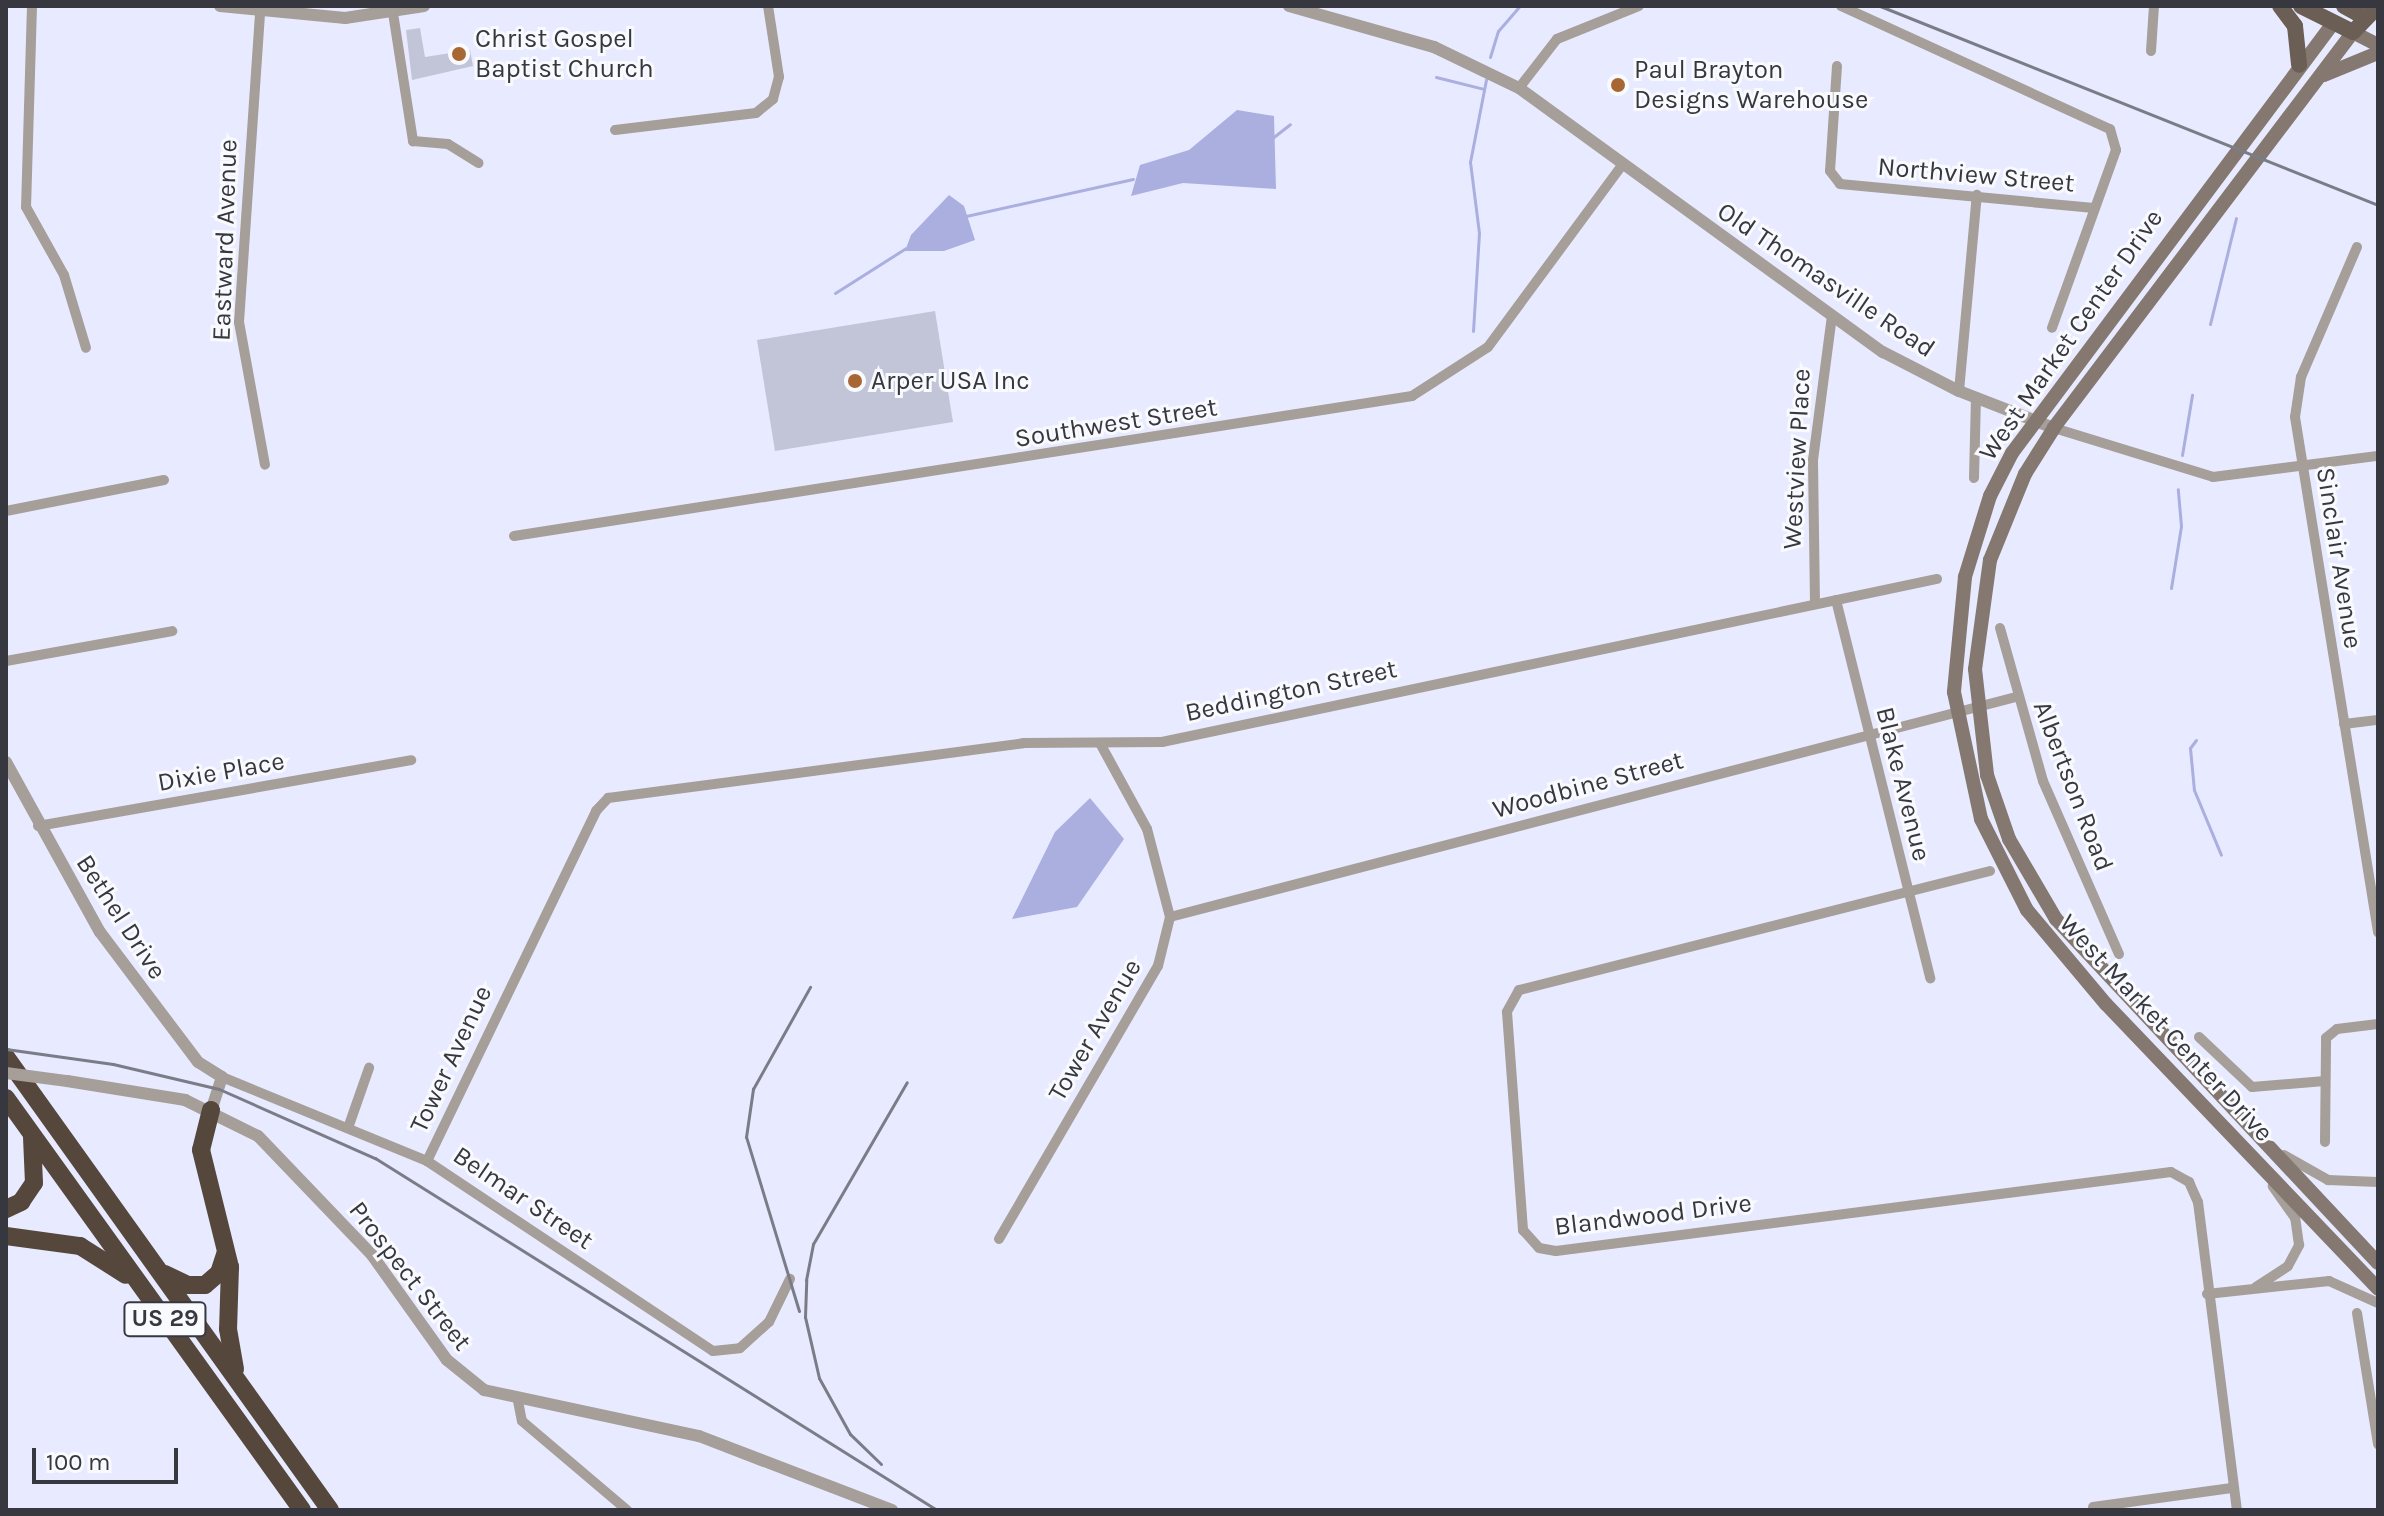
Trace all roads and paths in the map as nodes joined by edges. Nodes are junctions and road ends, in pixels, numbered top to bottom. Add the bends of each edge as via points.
1 (32, 6) edge
2 (220, 6) edge
3 (424, 6) edge
4 (768, 6) edge
5 (1289, 6) edge
6 (1639, 6) edge
7 (1841, 6) edge
8 (2154, 6) edge
9 (2280, 6) edge
10 (2301, 6) edge
11 (2347, 6) edge
12 (393, 13) junction
13 (260, 14) junction
14 (2374, 16) edge
15 (2334, 22) junction
16 (2353, 32) junction
17 (2378, 45) edge
18 (2151, 51) dead end
19 (2378, 53) edge
20 (2299, 65) junction
21 (1837, 66) dead end
22 (2317, 79) junction
23 (1519, 88) junction
24 (615, 130) dead end
25 (479, 163) dead end
26 (1622, 165) junction
27 (1977, 195) junction
28 (2094, 208) junction
29 (2357, 247) dead end
30 (1832, 316) junction
31 (2052, 328) dead end
32 (86, 348) dead end
33 (1959, 391) junction
34 (1976, 398) junction
35 (2035, 421) junction
36 (2054, 428) junction
37 (2378, 456) edge
38 (265, 465) dead end
39 (2302, 466) junction
40 (1974, 478) dead end
41 (164, 480) dead end
42 (6, 511) edge
43 (514, 536) dead end
44 (1937, 579) dead end
45 (1836, 600) junction
46 (1815, 604) junction
47 (2000, 628) dead end
48 (172, 631) dead end
49 (6, 661) edge
50 (2016, 697) junction
51 (1976, 707) junction
52 (1956, 712) junction
53 (2378, 720) edge
54 (2344, 724) junction
55 (1868, 736) junction
56 (1101, 745) junction
57 (411, 760) dead end
58 (6, 762) edge
59 (646, 788) joint
60 (38, 826) junction
61 (1990, 871) dead end
62 (2374, 874) edge
63 (1908, 893) junction
64 (1170, 917) junction
65 (2378, 932) edge
66 (2119, 954) dead end
67 (1930, 978) dead end
68 (2378, 1024) edge
69 (2199, 1037) dead end
70 (6, 1057) edge
71 (369, 1068) dead end
72 (6, 1073) edge
73 (222, 1077) junction
74 (2325, 1081) junction
75 (6, 1098) edge
76 (211, 1110) junction
77 (27, 1127) junction
78 (348, 1128) junction
79 (2265, 1141) junction
80 (2325, 1142) dead end
81 (2251, 1156) junction
82 (427, 1161) junction
83 (2378, 1182) edge
84 (6, 1209) edge
85 (6, 1236) edge
86 (224, 1239) junction
87 (999, 1239) dead end
88 (2378, 1263) edge
89 (155, 1264) junction
90 (790, 1279) dead end
91 (2254, 1288) junction
92 (2378, 1289) edge
93 (2207, 1294) junction
94 (153, 1302) junction
95 (2378, 1303) edge
96 (2357, 1313) dead end
97 (243, 1388) junction
98 (518, 1401) junction
99 (2378, 1444) edge
100 (2232, 1488) junction
101 (2093, 1507) dead end
102 (302, 1510) edge
103 (330, 1510) edge
104 (627, 1510) edge
105 (892, 1510) edge
106 (2237, 1510) edge

1 - 32 street via 26,207 64,275
2 - 13 street
3 - 12 street
4 - 24 street via 779,77 773,99 756,113
5 - 23 street, Old Thomasville Road via 1434,47
6 - 23 street via 1557,39
7 - 28 street via 2110,129 2116,150
8 - 18 street
9 - 20 main road via 2295,26
10 - 15 main road
11 - 14 main road
11 - 15 main road
12 - 13 street via 345,18
12 - 25 street via 413,141 448,144
13 - 38 street, Eastward Avenue via 239,322
14 - 16 main road
15 - 16 main road
15 - 20 main road, West Market Center Drive
16 - 17 main road
16 - 22 main road, West Market Center Drive
19 - 22 main road
20 - 35 main road, West Market Center Drive
21 - 27 street, Northview Street via 1830,171 1840,184
22 - 36 main road, West Market Center Drive
23 - 26 street, Old Thomasville Road
26 - 30 street, Old Thomasville Road
26 - 43 street, Southwest Street via 1488,347 1412,396
27 - 28 street, Northview Street
27 - 33 street
28 - 31 street
29 - 39 street, Sinclair Avenue via 2301,377 2295,417
30 - 33 street, Old Thomasville Road via 1883,352
30 - 46 street, Westview Place via 1813,460
33 - 34 street, Old Thomasville Road
34 - 35 street, Old Thomasville Road
34 - 40 street
35 - 36 street, Old Thomasville Road
35 - 52 main road, West Market Center Drive via 1995,485 1974,541 1958,615
36 - 39 street, Old Thomasville Road via 2207,476
36 - 51 main road, West Market Center Drive via 2012,501 1990,560 1979,612
37 - 39 street, Old Thomasville Road
39 - 54 street, Sinclair Avenue
41 - 42 street
44 - 45 street, Beddington Street
45 - 46 street, Beddington Street
45 - 55 street, Blake Avenue
46 - 56 street, Beddington Street via 1162,742
47 - 50 street, Albertson Road
48 - 49 street
50 - 51 street, Woodbine Street
50 - 66 street, Albertson Road via 2069,849
51 - 52 street, Woodbine Street
51 - 79 main road, West Market Center Drive via 1987,775 2009,839 2056,919
52 - 55 street, Woodbine Street
52 - 81 main road, West Market Center Drive via 1981,819 2027,910 2069,963
53 - 54 street
54 - 62 street, Sinclair Avenue
55 - 63 street, Blake Avenue
55 - 64 street, Woodbine Street
56 - 59 street, Beddington Street via 1023,743
56 - 64 street, Tower Avenue via 1147,829
57 - 60 street, Dixie Place
58 - 60 street, Bethel Drive
59 - 82 street, Tower Avenue via 608,798 596,811
60 - 73 street, Bethel Drive via 141,991 198,1062
61 - 63 street, Blandwood Drive
62 - 65 street, Sinclair Avenue
63 - 67 street, Blake Avenue
63 - 93 street, Blandwood Drive via 1519,990 1507,1012 1527,1239 1556,1251 2171,1172 2195,1190
64 - 87 street, Tower Avenue via 1158,966
68 - 74 street via 2337,1029 2326,1038
69 - 74 street via 2252,1087
70 - 89 highway, US 29
71 - 78 street
72 - 76 street, Prospect Street, bridge via 158,1093
73 - 76 street
73 - 78 street, Belmar Street
74 - 80 street
75 - 77 highway, US 29
76 - 86 highway via 201,1150
76 - 98 street, Prospect Street via 258,1136 298,1174 372,1255 460,1373 487,1392
77 - 84 highway via 35,1179 27,1196
77 - 94 highway, US 29
78 - 82 street, Belmar Street
79 - 83 street via 2328,1180
79 - 88 main road, West Market Center Drive
81 - 91 street via 2295,1218 2299,1234 2288,1266
81 - 92 main road, West Market Center Drive
82 - 90 street, Belmar Street via 713,1351 740,1348 769,1322
85 - 94 highway via 90,1250
86 - 89 highway via 224,1265 205,1285 181,1283
86 - 97 highway via 231,1273 229,1349
89 - 97 highway, US 29
91 - 93 street
91 - 95 street via 2329,1281
93 - 100 street, Blandwood Drive
94 - 102 highway, US 29
96 - 99 street
97 - 103 highway, US 29
98 - 104 street via 526,1424 585,1467
98 - 105 street, Prospect Street via 699,1436
100 - 101 street
100 - 106 street, Blandwood Drive

